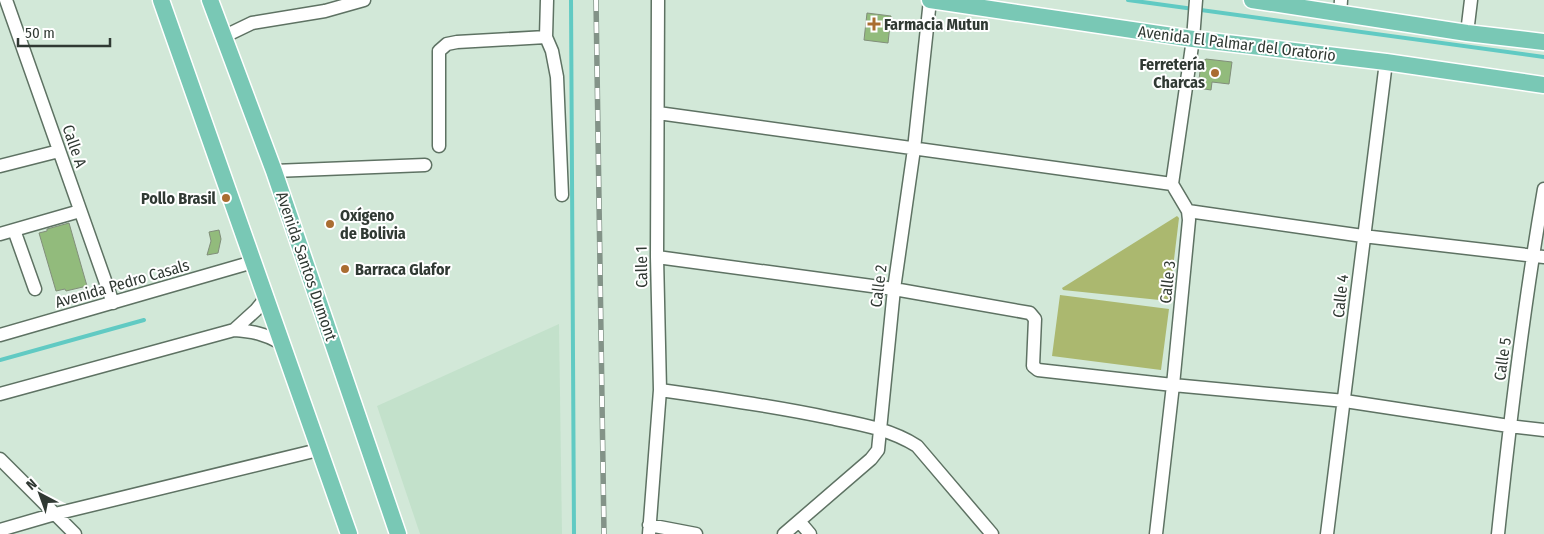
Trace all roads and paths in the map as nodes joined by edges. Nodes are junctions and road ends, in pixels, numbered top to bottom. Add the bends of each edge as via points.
1 (161, 0) edge
2 (210, 0) edge
3 (364, 0) edge
4 (547, 0) edge
5 (658, 0) edge
6 (930, 0) edge
7 (1252, 0) edge
8 (1471, 0) edge
9 (1196, 1) edge
10 (345, 2) edge
11 (5, 5) edge
12 (1341, 7) edge
13 (1194, 31) junction
14 (1467, 33) junction
15 (225, 36) junction
16 (546, 37) junction
17 (1544, 42) edge
18 (1386, 62) junction
19 (1544, 85) edge
20 (658, 113) junction
21 (439, 146) dead end
22 (914, 149) junction
23 (59, 150) junction
24 (425, 165) dead end
25 (0, 166) edge
26 (274, 171) junction
27 (1172, 184) junction
28 (1544, 189) edge
29 (562, 195) dead end
30 (80, 211) junction
31 (1188, 211) junction
32 (14, 230) junction
33 (0, 234) edge
34 (1363, 236) junction
35 (1538, 256) edge
36 (657, 257) junction
37 (253, 262) junction
38 (35, 289) dead end
39 (894, 289) junction
40 (265, 299) junction
41 (113, 303) junction
42 (234, 330) junction
43 (0, 335) edge
44 (281, 343) junction
45 (1173, 386) junction
46 (660, 390) junction
47 (0, 394) edge
48 (1345, 401) junction
49 (1509, 426) junction
50 (880, 428) junction
51 (1544, 430) edge
52 (318, 450) junction
53 (0, 459) edge
54 (55, 514) junction
55 (799, 521) junction
56 (0, 530) edge
57 (649, 530) edge
58 (76, 534) edge
59 (349, 534) edge
60 (398, 534) edge
61 (696, 534) edge
62 (784, 534) edge
63 (810, 534) edge
64 (992, 534) edge
65 (1156, 534) edge
66 (1327, 534) edge
67 (1498, 534) edge

1 - 37 main road
2 - 15 main road, Avenida Santos Dumont
3 - 10 street
4 - 16 street
5 - 20 street, Calle 1
6 - 13 main road, Avenida El Palmar del Oratorio
6 - 22 street, Calle 2
7 - 12 main road
8 - 14 street
9 - 13 street
10 - 15 street via 324,11 252,23
11 - 23 street, Calle A
12 - 14 main road
13 - 18 main road, Avenida El Palmar del Oratorio
13 - 27 street
14 - 17 main road
15 - 26 main road, Avenida Santos Dumont
16 - 21 street via 457,42 447,44 439,51
16 - 29 street via 557,77
18 - 19 main road, Avenida El Palmar del Oratorio
18 - 34 street, Calle 4
20 - 22 street
20 - 36 street, Calle 1
22 - 27 street
22 - 39 street, Calle 2
23 - 25 street
23 - 30 street, Calle A
24 - 26 street
26 - 60 main road, Avenida Santos Dumont
27 - 31 street, Calle 3
28 - 35 street, Calle 5
30 - 32 street
30 - 41 street, Calle A
31 - 34 street
31 - 45 street, Calle 3 via 1190,220
32 - 33 street
32 - 38 street
34 - 35 street
34 - 48 street, Calle 4
35 - 49 street, Calle 5
36 - 39 street
36 - 46 street, Calle 1
37 - 40 main road
37 - 41 street, Avenida Pedro Casals
39 - 45 street via 1030,313 1035,320 1032,366 1038,370
39 - 50 street, Calle 2
40 - 42 street
40 - 44 main road
41 - 43 street, Avenida Pedro Casals
42 - 44 street via 266,335
42 - 47 street
44 - 52 main road
45 - 48 street
45 - 65 street, Calle 3
46 - 50 street via 787,409
46 - 57 street, Calle 1
48 - 49 street
48 - 66 street, Calle 4
49 - 51 street
49 - 67 street, Calle 5
50 - 55 street, Calle 2 via 875,455
50 - 64 street via 917,446
52 - 54 street
52 - 59 main road
53 - 54 street
54 - 56 street
54 - 58 street
55 - 62 street, Calle 2
55 - 63 street
57 - 61 street

